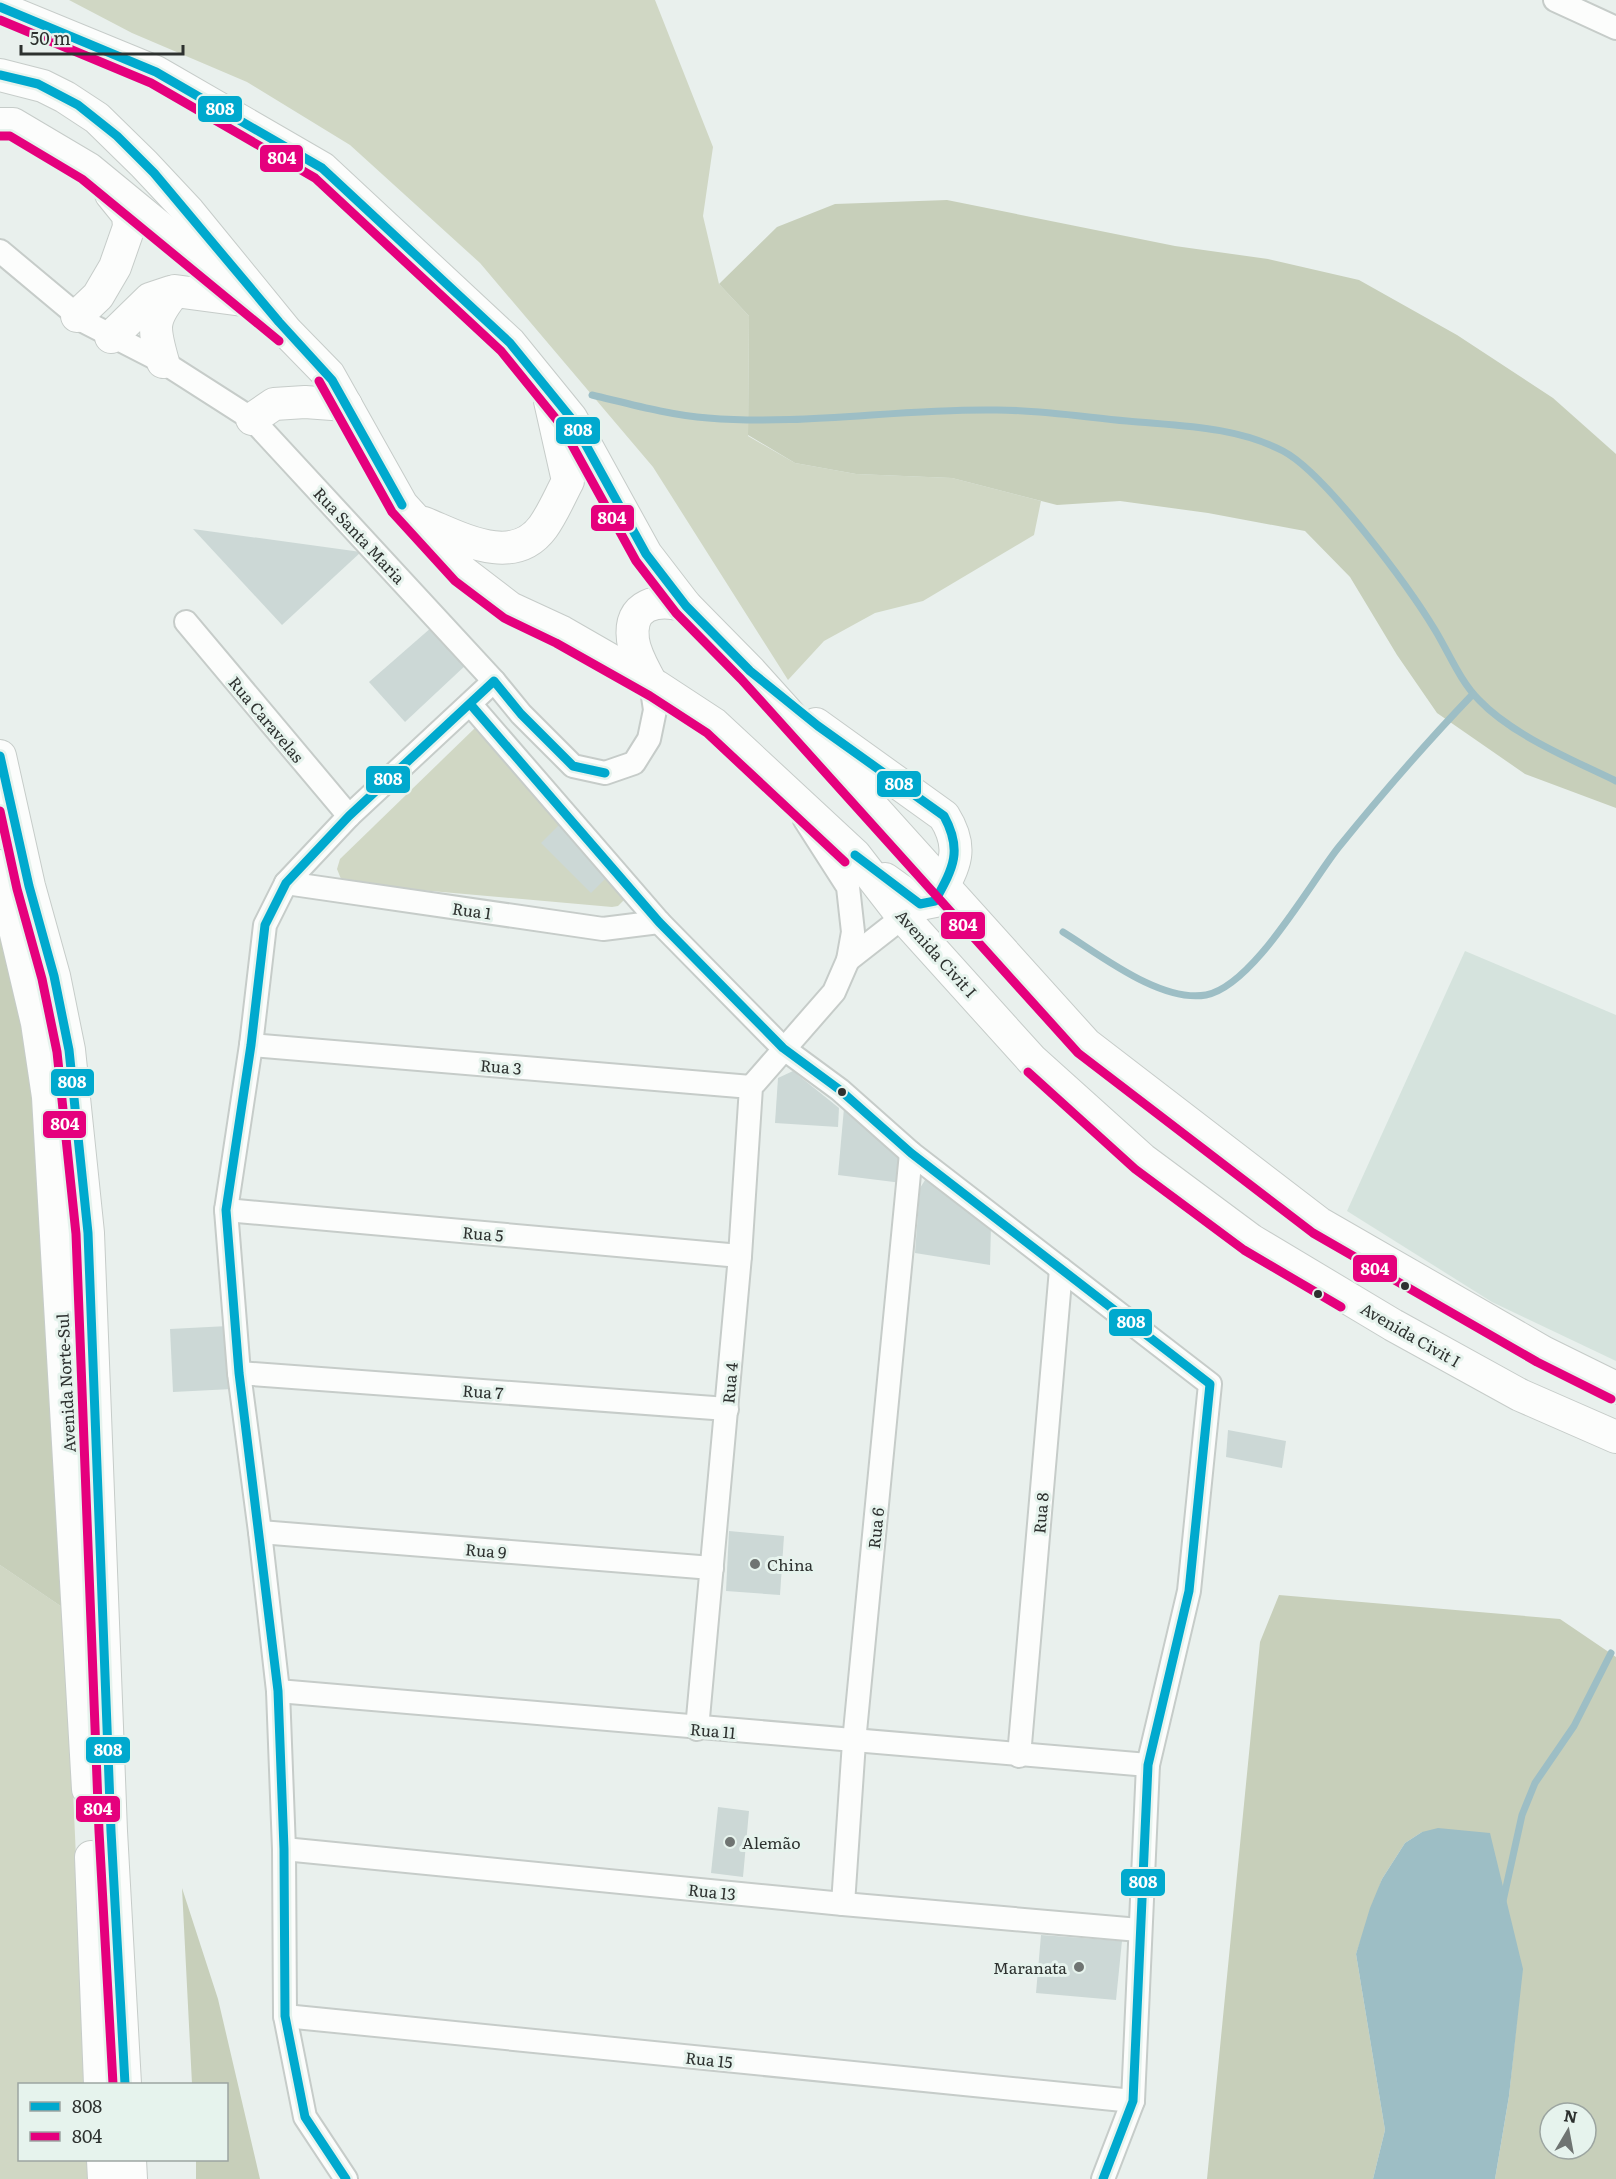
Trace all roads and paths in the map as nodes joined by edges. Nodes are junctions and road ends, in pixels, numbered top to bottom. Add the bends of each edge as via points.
1 (1555, 0) edge
2 (0, 8) edge
3 (1616, 28) edge
4 (0, 75) edge
5 (0, 123) edge
6 (88, 168) junction
7 (0, 251) edge
8 (174, 291) junction
9 (250, 301) junction
10 (77, 316) junction
11 (287, 332) junction
12 (111, 337) junction
13 (163, 362) junction
14 (547, 389) junction
15 (346, 405) junction
16 (252, 419) junction
17 (415, 519) junction
18 (686, 606) junction
19 (186, 622) dead end
20 (750, 671) junction
21 (494, 681) junction
22 (651, 683) junction
23 (471, 705) junction
24 (0, 756) edge
25 (784, 788) junction
26 (349, 816) junction
27 (855, 855) junction
28 (0, 866) edge
29 (286, 884) junction
30 (943, 887) junction
31 (903, 917) junction
32 (659, 922) junction
33 (848, 960) junction
34 (251, 1046) junction
35 (783, 1048) junction
36 (751, 1087) junction
37 (911, 1153) junction
38 (226, 1210) junction
39 (740, 1256) junction
40 (1061, 1269) junction
41 (239, 1373) junction
42 (1616, 1388) edge
43 (727, 1409) junction
44 (1616, 1437) edge
45 (261, 1532) junction
46 (712, 1568) junction
47 (278, 1691) junction
48 (697, 1729) junction
49 (854, 1742) junction
50 (1019, 1756) junction
51 (1148, 1765) junction
52 (284, 1849) junction
53 (843, 1904) junction
54 (1139, 1929) junction
55 (285, 2016) junction
56 (100, 2083) edge
57 (126, 2083) edge
58 (1133, 2101) junction
59 (103, 2161) edge
60 (130, 2161) edge
61 (104, 2179) edge
62 (131, 2179) edge
63 (346, 2179) edge
64 (1103, 2179) edge

1 - 3 street
2 - 14 main road via 156,72 322,168 510,343
4 - 11 main road via 43,86 97,118 189,213
5 - 6 main road via 13,124
6 - 9 main road
6 - 10 main road via 128,215 129,227 115,267 98,296
7 - 10 street, Rua Santa Maria
8 - 9 main road
8 - 12 main road via 150,299
8 - 13 main road via 157,313 155,335
9 - 11 main road
10 - 12 street, Rua Santa Maria
11 - 15 main road, Avenida Civit I via 329,375
12 - 13 street, Rua Santa Maria
13 - 16 street, Rua Santa Maria
14 - 17 main road via 568,481 543,528 518,548 479,546
14 - 18 main road via 571,418 646,554
15 - 16 main road via 274,404
15 - 17 main road, Avenida Civit I via 402,505
16 - 21 street, Rua Santa Maria
17 - 22 main road, Avenida Civit I via 463,572 510,608 562,632
18 - 20 main road
18 - 22 main road via 657,602 636,616 633,640
19 - 26 street, Rua Caravelas
20 - 30 main road
20 - 30 main road via 818,726 944,816 955,834 956,850
21 - 22 street, Rua Santa Maria via 573,766 605,773 634,763 649,739 655,711
21 - 23 street
22 - 25 main road, Avenida Civit I via 714,724
23 - 26 street
23 - 32 street
24 - 57 main road, Avenida Norte-Sul via 69,1050 88,1233 111,1831
25 - 27 main road, Avenida Civit I
25 - 33 street via 848,887 853,918
26 - 29 street
27 - 30 main road via 920,904 935,901
27 - 31 main road, Avenida Civit I
28 - 56 main road, Avenida Norte-Sul via 37,1023 48,1097
29 - 32 street, Rua 1 via 603,929
29 - 34 street via 265,925
30 - 42 main road via 1086,1044 1319,1223 1543,1352
31 - 33 street
31 - 44 main road, Avenida Civit I via 1032,1060 1142,1159 1251,1240 1520,1395
32 - 35 street
33 - 35 street via 834,992
34 - 36 street, Rua 3
34 - 38 street
35 - 36 street
35 - 37 street via 840,1090
36 - 39 street, Rua 4
37 - 40 street
37 - 49 street, Rua 6
38 - 39 street, Rua 5
38 - 41 street
39 - 43 street, Rua 4
40 - 50 street, Rua 8
40 - 51 street via 1210,1384 1189,1591
41 - 43 street, Rua 7
41 - 45 street
43 - 46 street, Rua 4
45 - 46 street, Rua 9
45 - 47 street
46 - 48 street, Rua 4
47 - 48 street, Rua 11
47 - 52 street
48 - 49 street, Rua 11
49 - 50 street, Rua 11
49 - 53 street, Rua 6
50 - 51 street, Rua 11
51 - 54 street
52 - 53 street, Rua 13
52 - 55 street
53 - 54 street, Rua 13
54 - 58 street
55 - 58 street, Rua 15
55 - 63 street via 306,2116
58 - 64 street
59 - 61 main road
60 - 62 main road

